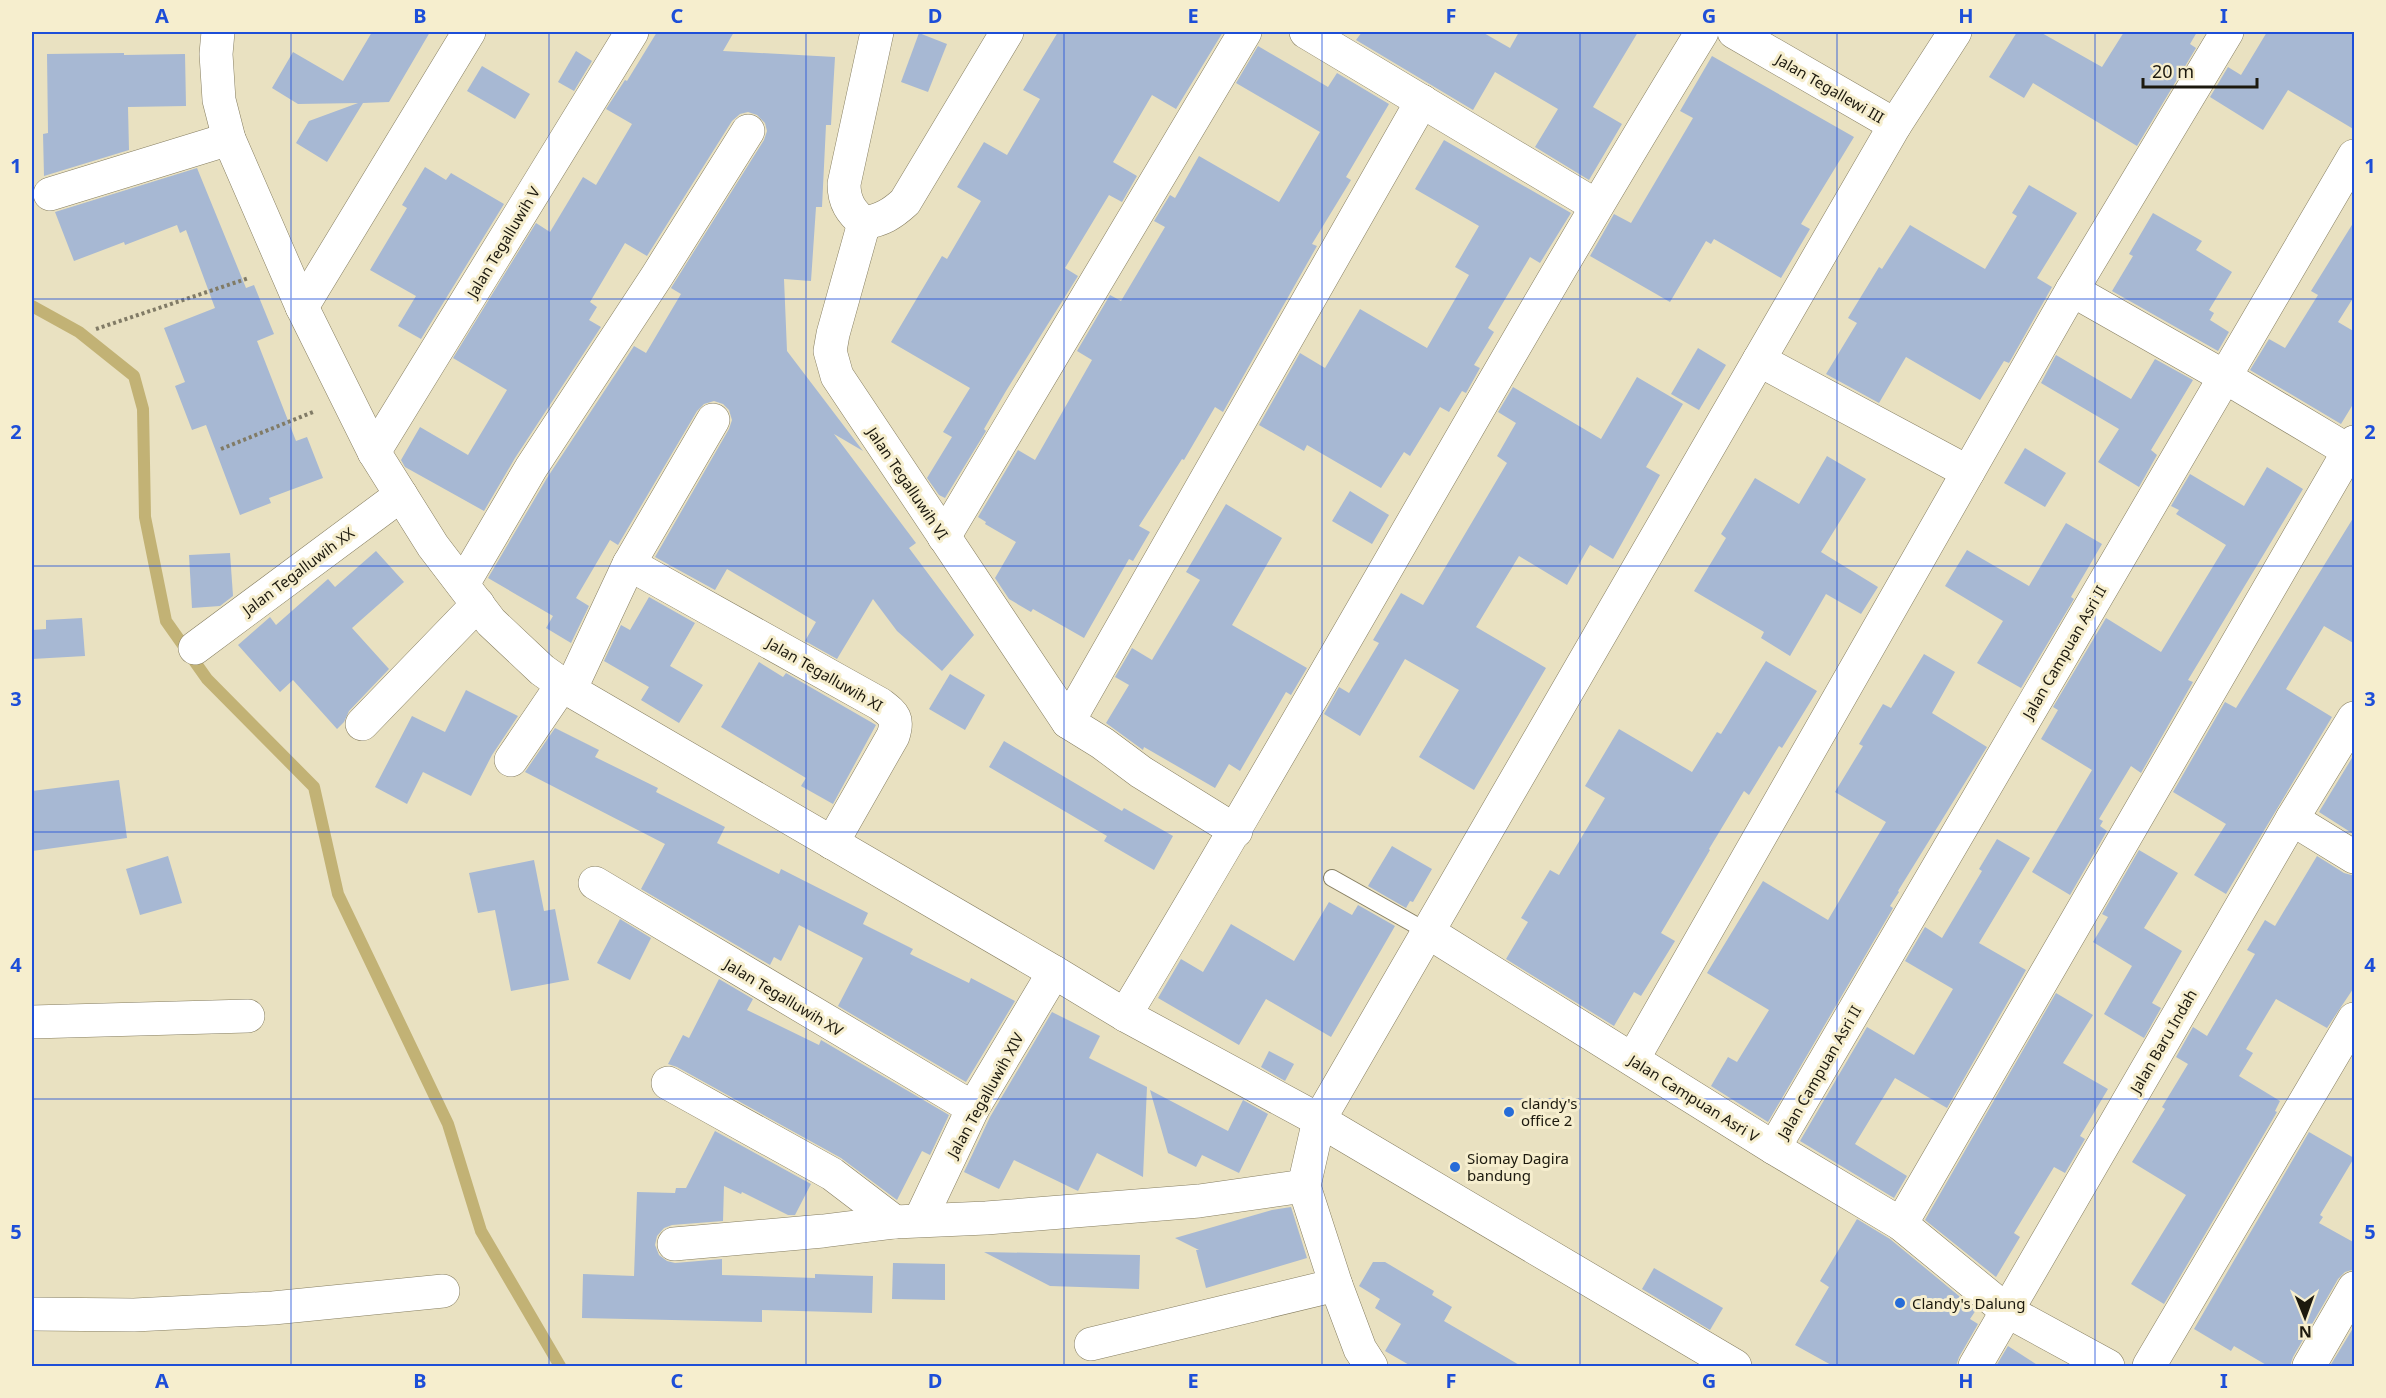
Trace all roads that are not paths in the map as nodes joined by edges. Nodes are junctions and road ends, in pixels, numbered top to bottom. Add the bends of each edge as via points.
1 (218, 32) edge
2 (469, 32) edge
3 (632, 32) edge
4 (877, 32) edge
5 (1007, 32) edge
6 (1245, 32) edge
7 (1306, 32) edge
8 (1702, 32) edge
9 (1734, 32) edge
10 (1955, 32) edge
11 (2227, 32) edge
12 (1422, 101) junction
13 (1895, 125) junction
14 (748, 131) dead end
15 (229, 139) junction
16 (2355, 156) edge
17 (50, 194) dead end
18 (1595, 205) junction
19 (864, 223) junction
20 (2072, 290) junction
21 (302, 307) junction
22 (1759, 360) junction
23 (2225, 376) junction
24 (713, 420) dead end
25 (2353, 449) edge
26 (374, 452) junction
27 (1968, 472) junction
28 (401, 495) junction
29 (944, 537) junction
30 (629, 564) junction
31 (470, 594) junction
32 (195, 648) dead end
33 (566, 688) junction
34 (2355, 718) edge
35 (1068, 722) junction
36 (362, 724) dead end
37 (511, 760) dead end
38 (2292, 819) junction
39 (1236, 831) junction
40 (832, 843) junction
41 (2355, 857) edge
42 (1332, 878) dead end
43 (595, 883) dead end
44 (1428, 932) junction
45 (1054, 972) junction
46 (1125, 1015) junction
47 (248, 1016) dead end
48 (2355, 1019) edge
49 (32, 1022) edge
50 (1633, 1059) junction
51 (668, 1083) dead end
52 (974, 1108) junction
53 (1319, 1120) junction
54 (1774, 1148) junction
55 (1304, 1186) junction
56 (907, 1221) junction
57 (1901, 1224) junction
58 (674, 1244) dead end
59 (1336, 1285) junction
60 (2355, 1288) edge
61 (443, 1291) dead end
62 (2007, 1311) junction
63 (32, 1314) edge
64 (1091, 1344) dead end
65 (1371, 1366) edge
66 (1735, 1366) edge
67 (1975, 1366) edge
68 (2108, 1366) edge
69 (2149, 1366) edge
70 (2309, 1366) edge

1 - 15 street via 219,100
2 - 21 street
3 - 26 street, Jalan Tegalluwih V
4 - 19 street via 844,184 850,209
5 - 19 street via 905,202 891,214
6 - 29 street
7 - 12 street
8 - 18 street
9 - 13 street, Jalan Tegallewi III
10 - 13 street
11 - 20 street
12 - 18 street
12 - 35 street
13 - 22 street
14 - 31 street via 531,468
15 - 17 street
15 - 21 street
16 - 23 street, Jalan Campuan Asri II
18 - 39 street
19 - 29 street, Jalan Tegalluwih VI via 830,351 837,376
20 - 23 street
20 - 27 street
21 - 26 street
22 - 27 street
22 - 44 street
23 - 25 street
23 - 54 street, Jalan Campuan Asri II
24 - 30 street
25 - 57 street
26 - 28 street
27 - 50 street
28 - 31 street
28 - 32 street, Jalan Tegalluwih XX
29 - 35 street, Jalan Tegalluwih VI
30 - 33 street
30 - 40 street, Jalan Tegalluwih XI via 893,714 897,724 893,736
31 - 33 street via 491,622
31 - 36 street
33 - 37 street
33 - 40 street
34 - 38 street, Jalan Baru Indah
35 - 39 street, Jalan Tegalluwih VI
38 - 41 street
38 - 62 street, Jalan Baru Indah
39 - 46 street
40 - 45 street
42 - 44 lane
43 - 52 street, Jalan Tegalluwih XV
44 - 50 street, Jalan Campuan Asri V
44 - 53 street
45 - 46 street
45 - 52 street, Jalan Tegalluwih XIV
46 - 53 street
47 - 49 street
48 - 69 street
50 - 54 street, Jalan Campuan Asri V
51 - 56 street via 832,1174
52 - 56 street, Jalan Tegalluwih XIV
53 - 55 street
53 - 66 street
54 - 57 street, Jalan Campuan Asri V
55 - 56 street via 1199,1202
55 - 59 street
56 - 58 street
57 - 62 street, Jalan Campuan Asri V
59 - 64 street
59 - 65 street via 1360,1349
60 - 70 street
61 - 63 street via 273,1308 134,1315
62 - 67 street, Jalan Baru Indah
62 - 68 street, Jalan Campuan Asri V

